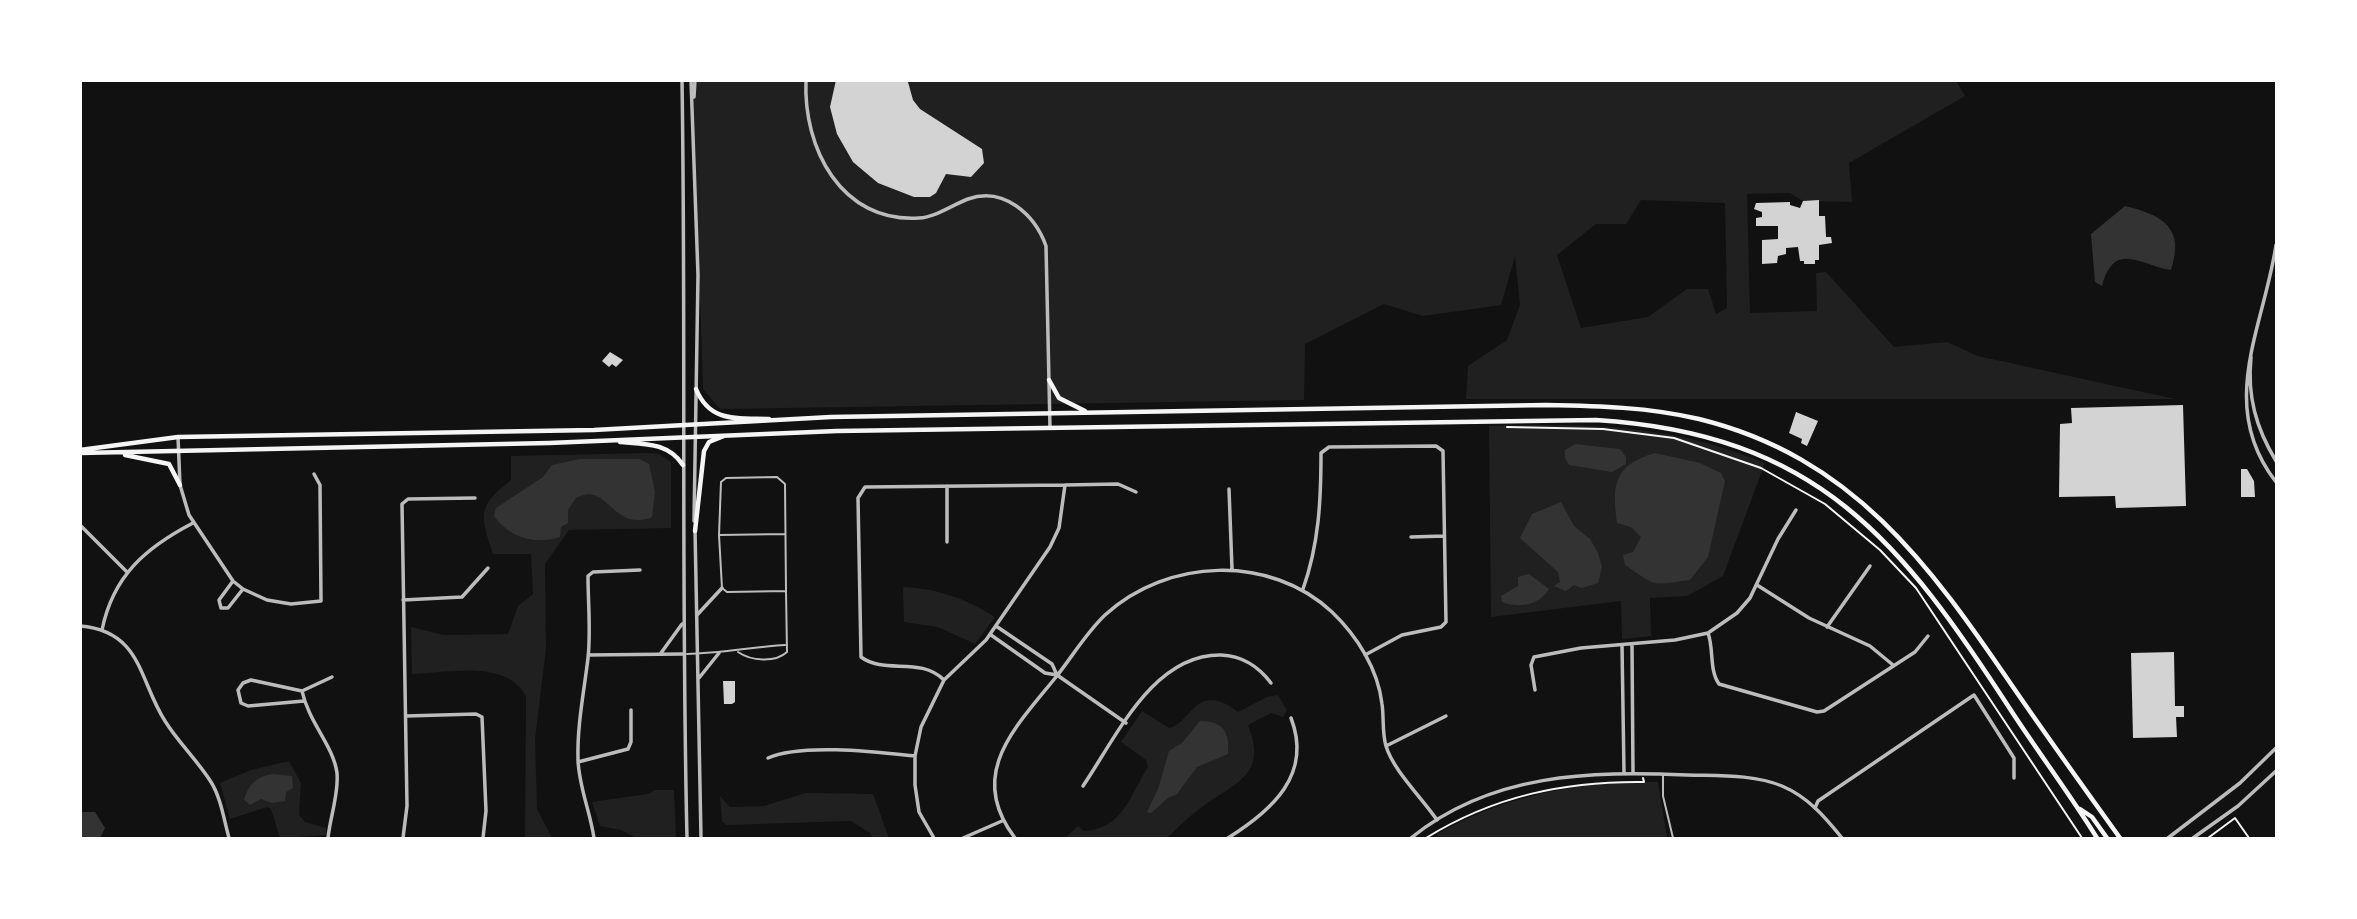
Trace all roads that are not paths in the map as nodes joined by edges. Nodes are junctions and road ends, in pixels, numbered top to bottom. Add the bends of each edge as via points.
1 (682, 80) edge
2 (693, 80) edge
3 (806, 80) edge
4 (2277, 245) edge
5 (2253, 342) junction
6 (1049, 380) junction
7 (696, 389) junction
8 (1090, 412) junction
9 (1050, 413) junction
10 (791, 419) junction
11 (685, 426) junction
12 (695, 426) junction
13 (1051, 428) junction
14 (731, 434) junction
15 (684, 436) junction
16 (694, 436) junction
17 (178, 437) junction
18 (601, 440) junction
19 (179, 450) junction
20 (80, 451) edge
21 (114, 453) junction
22 (2277, 461) edge
23 (683, 465) junction
24 (314, 474) dead end
25 (2277, 482) edge
26 (180, 485) junction
27 (1065, 485) junction
28 (947, 486) junction
29 (1229, 489) dead end
30 (1136, 492) dead end
31 (475, 498) dead end
32 (1796, 510) dead end
33 (193, 523) junction
34 (80, 525) edge
35 (695, 531) junction
36 (785, 534) junction
37 (719, 535) junction
38 (1444, 536) junction
39 (1411, 537) dead end
40 (947, 542) dead end
41 (1870, 566) dead end
42 (488, 568) dead end
43 (1232, 569) junction
44 (640, 570) dead end
45 (126, 571) junction
46 (233, 581) junction
47 (1756, 585) junction
48 (722, 588) junction
49 (243, 589) junction
50 (1303, 589) junction
51 (786, 591) junction
52 (403, 600) junction
53 (696, 615) junction
54 (683, 622) junction
55 (80, 626) edge
56 (996, 626) junction
57 (1827, 627) junction
58 (102, 630) junction
59 (1708, 633) junction
60 (990, 634) junction
61 (1928, 636) dead end
62 (1632, 644) junction
63 (786, 645) junction
64 (1622, 645) junction
65 (738, 652) junction
66 (661, 653) junction
67 (697, 653) junction
68 (719, 653) junction
69 (588, 654) junction
70 (683, 654) junction
71 (1365, 655) junction
72 (1893, 665) junction
73 (1057, 675) junction
74 (332, 677) dead end
75 (698, 680) junction
76 (944, 680) junction
77 (1271, 683) dead end
78 (1535, 690) dead end
79 (302, 691) junction
80 (304, 701) junction
81 (631, 710) dead end
82 (405, 716) junction
83 (1446, 716) dead end
84 (1291, 718) dead end
85 (1126, 723) junction
86 (1386, 746) junction
87 (2277, 748) edge
88 (915, 756) junction
89 (768, 758) dead end
90 (578, 762) junction
91 (2277, 771) edge
92 (1624, 773) junction
93 (1633, 773) junction
94 (1663, 774) junction
95 (2014, 778) dead end
96 (1083, 786) dead end
97 (1815, 808) junction
98 (2079, 809) junction
99 (1002, 821) junction
100 (1437, 821) junction
101 (229, 838) edge
102 (328, 838) edge
103 (403, 838) edge
104 (483, 838) edge
105 (594, 838) edge
106 (687, 838) edge
107 (701, 838) edge
108 (934, 838) edge
109 (963, 838) edge
110 (1015, 838) edge
111 (1228, 838) edge
112 (1411, 838) edge
113 (1673, 838) edge
114 (1842, 838) edge
115 (2097, 838) edge
116 (2107, 838) edge
117 (2120, 838) edge
118 (2168, 838) edge
119 (2193, 838) edge

1 - 11 street
2 - 7 street
3 - 6 street via 808,120 823,164 838,187 863,207 891,216 923,218 987,196 1011,203 1030,216 1046,246
4 - 5 street
5 - 22 street via 2252,407
5 - 25 street via 2246,373 2247,414 2258,450
6 - 8 main road via 1059,398
6 - 9 street
7 - 10 main road via 701,402 715,414
7 - 12 street
8 - 9 main road
8 - 117 main road via 1615,406 1690,417 1756,439 1839,485 1912,549
9 - 10 main road
9 - 13 street
10 - 12 main road
11 - 12 main road
11 - 15 street
11 - 17 main road
12 - 16 street
13 - 14 main road
13 - 98 main road via 1596,420 1670,428 1745,448 1804,477 1870,527 1918,576
14 - 16 main road
14 - 35 main road via 709,442 704,451
15 - 16 main road
15 - 18 main road
15 - 23 street
16 - 35 street
17 - 19 street
17 - 20 main road
18 - 19 main road
18 - 23 main road via 664,447
19 - 21 main road
19 - 26 street
20 - 21 main road
21 - 26 main road via 169,464
23 - 54 street
24 - 49 street via 320,485 321,601 291,604
26 - 33 street
27 - 28 street
27 - 30 street via 1118,484
27 - 56 street via 1059,528
28 - 40 street
28 - 76 street via 865,487 858,498 861,657 872,665 930,669
29 - 43 street
31 - 52 street via 402,502
32 - 47 street
33 - 45 street via 153,547
33 - 46 street
34 - 45 street
35 - 53 street
36 - 37 lane
36 - 37 lane via 785,484 777,477 726,478 721,482
36 - 51 lane
37 - 48 lane
38 - 39 street
38 - 50 street via 1443,451 1436,446 1329,447 1321,453 1320,520 1314,560
38 - 71 street via 1446,622 1441,628 1402,635
41 - 57 street
42 - 52 street via 462,597
43 - 50 street via 1270,576
43 - 73 street via 1175,576 1128,598 1089,632
44 - 69 street via 587,576
45 - 58 street
46 - 49 street
46 - 49 street via 219,600 221,608 228,608
47 - 57 street
47 - 59 street via 1737,613
48 - 51 lane via 727,592
48 - 53 street
50 - 71 street via 1348,629
51 - 63 lane
52 - 82 street
53 - 67 street
54 - 66 street
54 - 70 street
55 - 58 street
56 - 60 street
56 - 73 street via 1052,664
57 - 72 street via 1870,646
58 - 101 street via 118,639 140,663 165,722 211,782
59 - 62 street
59 - 72 street via 1719,684 1817,712
60 - 73 street via 1045,673
60 - 76 street
61 - 72 street via 1915,652
62 - 64 street
62 - 93 street
63 - 65 lane
63 - 65 lane via 783,656 753,660
64 - 78 street via 1534,657
64 - 92 street
65 - 68 lane
66 - 69 street
66 - 70 street
67 - 68 lane
67 - 70 lane
67 - 75 street
68 - 75 street
69 - 90 street
70 - 106 street
71 - 86 street via 1382,702
73 - 85 street
73 - 99 street via 1004,742 995,796
74 - 79 street
75 - 107 street
76 - 88 street via 921,727
77 - 85 street via 1257,667 1231,656 1197,658 1165,673
79 - 80 street
79 - 80 street via 251,680 243,682 239,690 241,703 248,706
80 - 102 street via 314,728 331,751 337,777
81 - 90 street via 628,749
82 - 103 street
82 - 104 street via 476,714 482,718
83 - 86 street
84 - 111 street via 1297,752 1283,793 1274,805
85 - 96 street
86 - 100 street
87 - 118 street via 2213,806
88 - 89 street via 783,752
88 - 108 street via 919,812
90 - 105 street
91 - 119 street
92 - 93 street
92 - 100 street via 1530,782
93 - 94 street
94 - 97 street via 1756,779 1780,785
94 - 113 lane
95 - 97 street via 2014,758 1974,695 1829,793
97 - 114 street
98 - 115 main road
98 - 116 main road via 2092,817
99 - 109 street
99 - 110 street
100 - 112 street

